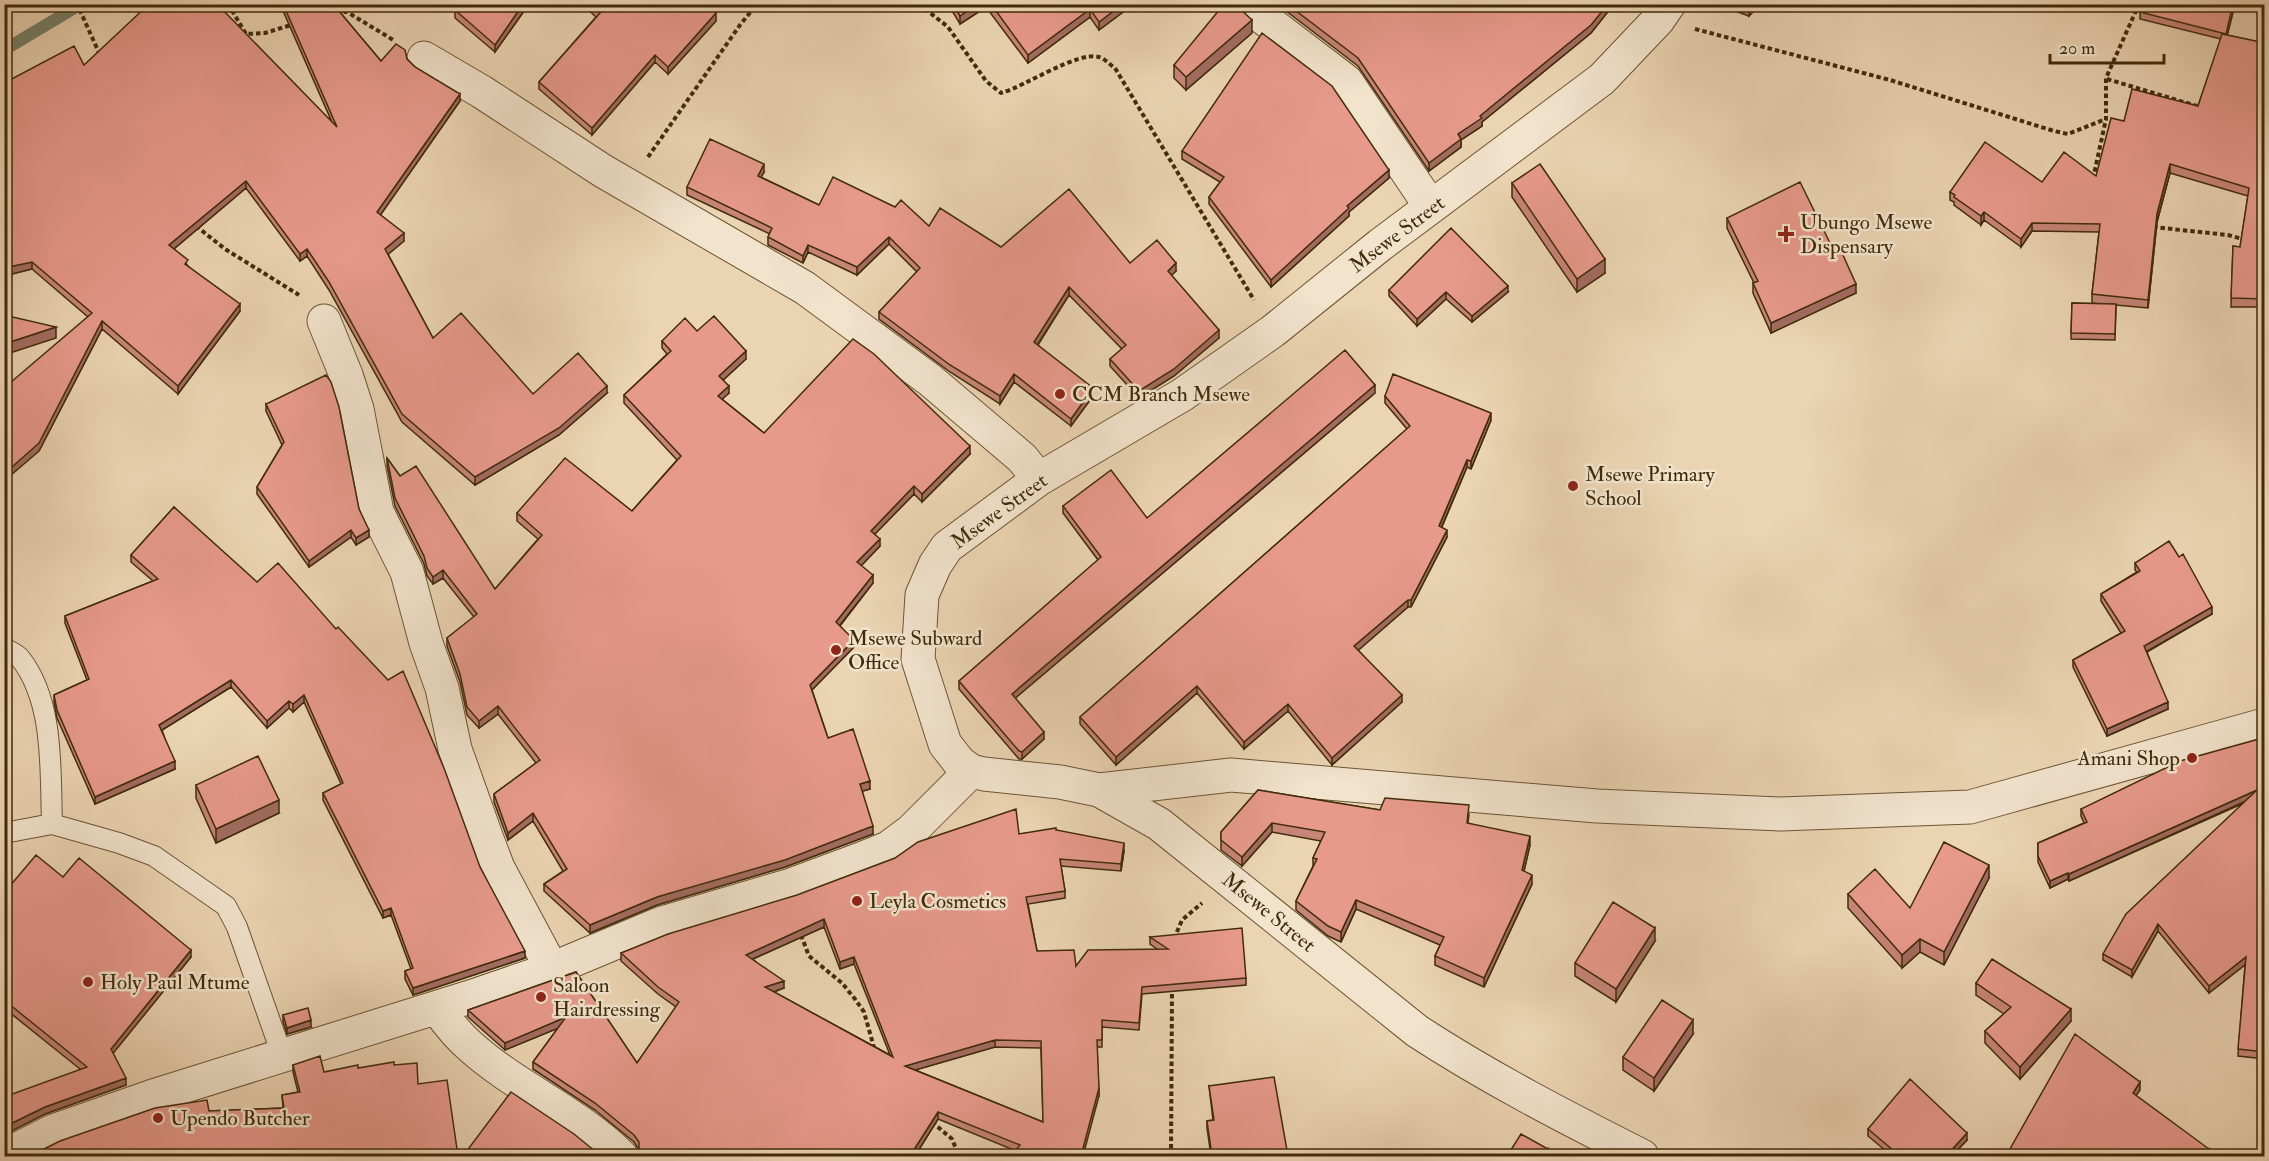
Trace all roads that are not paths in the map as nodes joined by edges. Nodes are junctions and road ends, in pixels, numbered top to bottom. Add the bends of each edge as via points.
1 (1245, 4) edge
2 (1663, 12) edge
3 (424, 58) road end
4 (1431, 207) junction
5 (324, 321) road end
6 (1039, 479) junction
7 (4, 648) edge
8 (2265, 726) edge
9 (971, 771) junction
10 (1100, 790) junction
11 (52, 824) junction
12 (4, 833) edge
13 (552, 969) junction
14 (437, 1008) junction
15 (282, 1055) junction
16 (4, 1156) edge
17 (621, 1156) edge
18 (1641, 1156) edge

1 - 4 street via 1346,81
2 - 4 street, Msewe Street via 1602,79
3 - 6 street via 628,185 805,288 938,387 1022,458
4 - 6 street, Msewe Street via 1273,331 1182,395
5 - 13 street via 357,409 377,512 407,572 442,688 455,749 498,868
6 - 9 street, Msewe Street via 947,547 922,595 918,659 945,744
7 - 11 lane via 19,657 38,690 49,730
8 - 10 street via 1970,807 1780,814 1597,806 1231,775
9 - 10 street, Msewe Street
9 - 13 street via 911,831 888,848 791,885 662,923
10 - 18 street, Msewe Street via 1159,824 1417,1031 1522,1094
11 - 12 lane
11 - 15 lane via 154,856 226,906
13 - 14 street
14 - 15 street
14 - 17 street via 470,1047 572,1115
15 - 16 street via 53,1131

